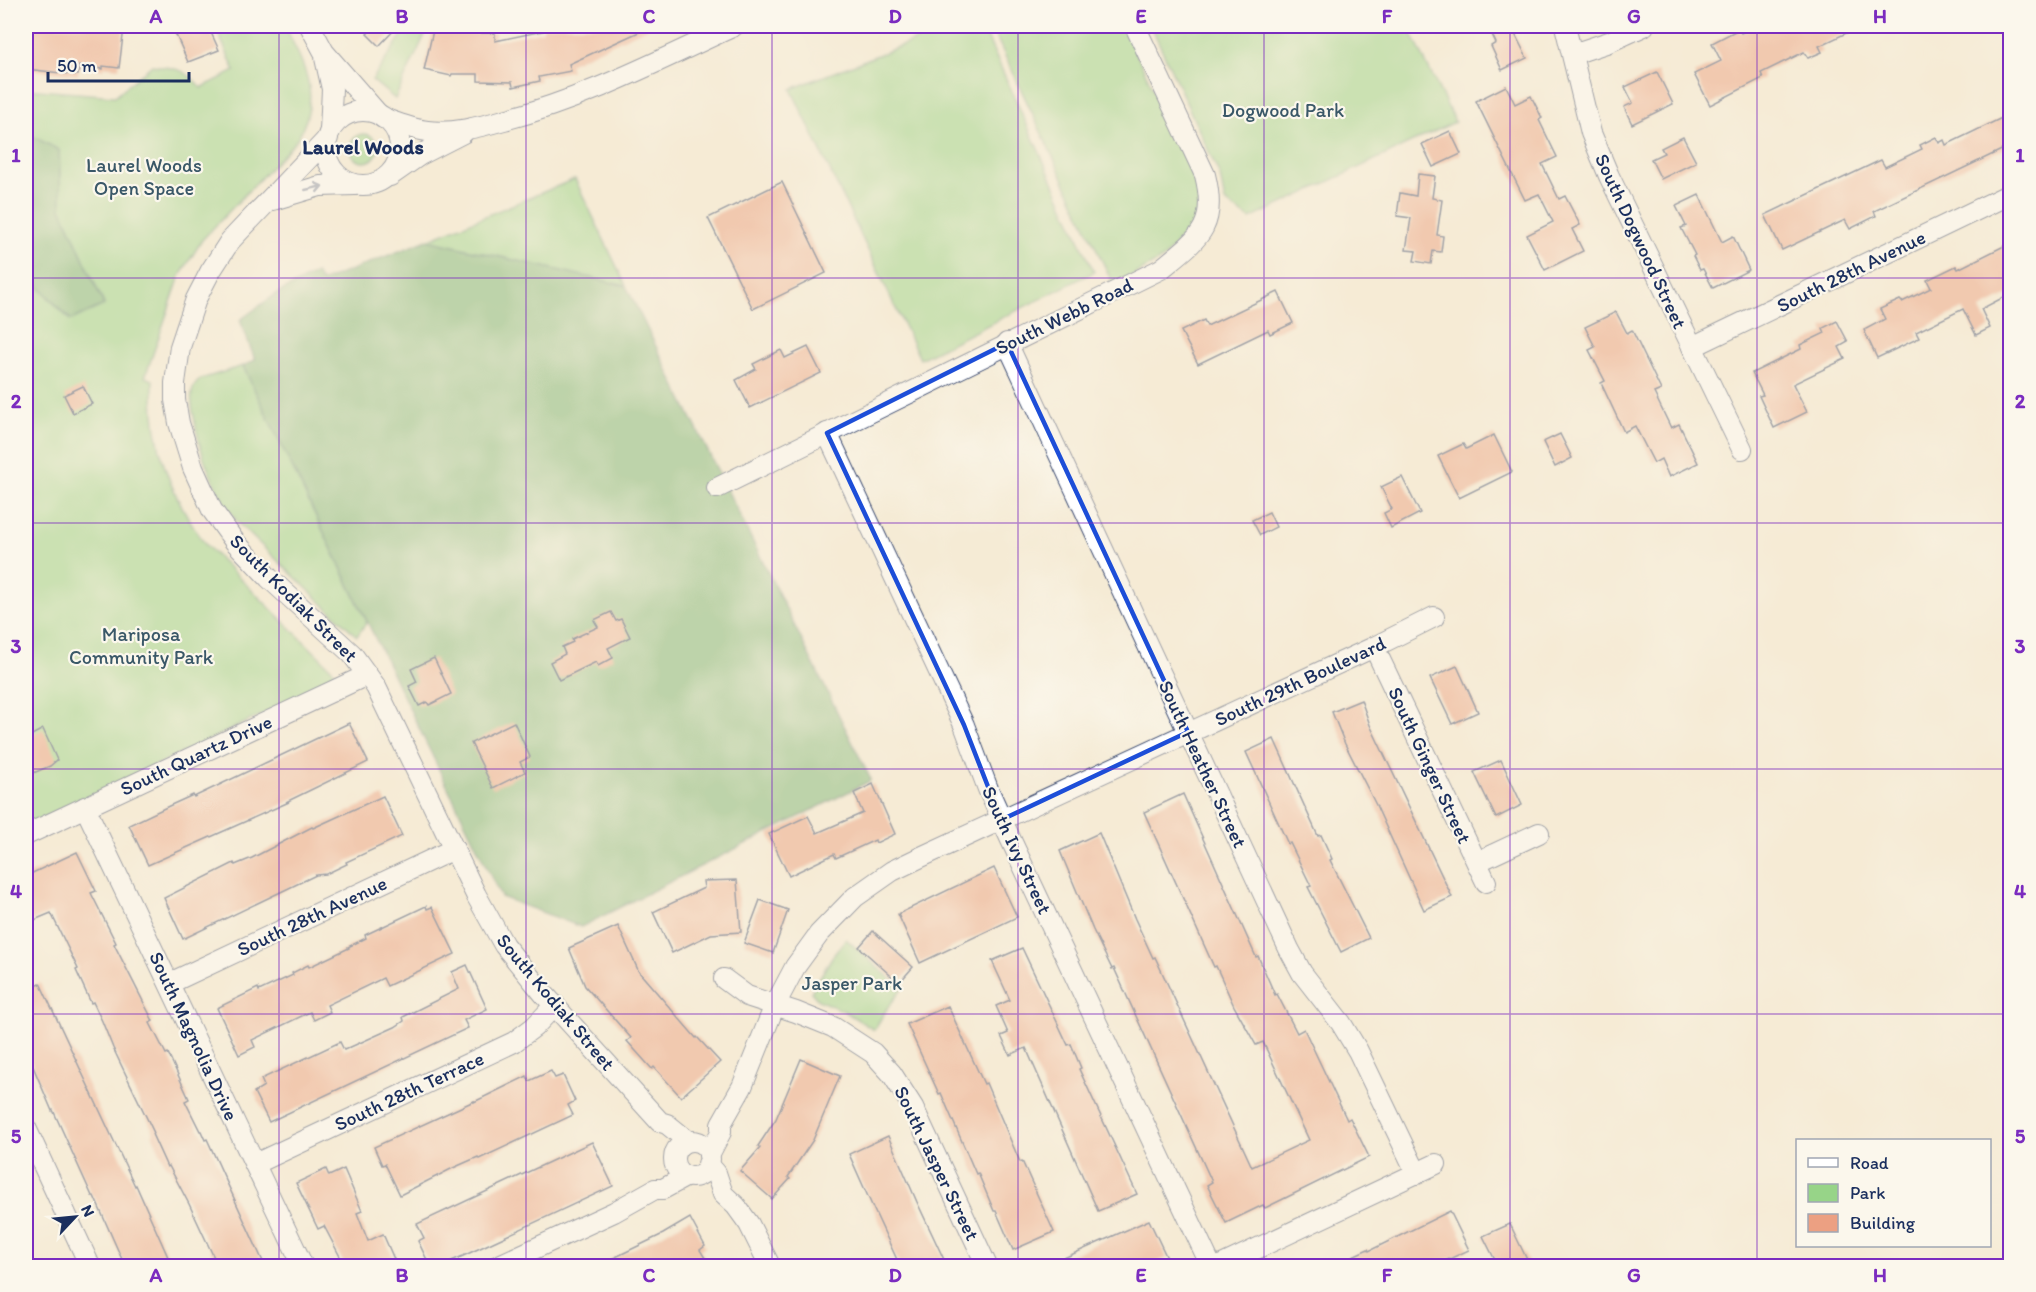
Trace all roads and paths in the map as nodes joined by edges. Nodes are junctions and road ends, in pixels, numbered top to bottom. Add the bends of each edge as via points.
1 (310, 26) edge
2 (734, 26) edge
3 (1135, 26) edge
4 (1565, 26) edge
5 (1644, 26) edge
6 (324, 52) junction
7 (1573, 54) junction
8 (381, 117) junction
9 (468, 130) junction
10 (329, 135) junction
11 (383, 179) junction
12 (360, 185) junction
13 (2010, 195) edge
14 (270, 201) junction
15 (1008, 343) junction
16 (1692, 347) junction
17 (827, 433) junction
18 (1742, 449) dead end
19 (717, 488) dead end
20 (1434, 618) dead end
21 (1374, 647) junction
22 (367, 675) junction
23 (1188, 732) junction
24 (85, 807) junction
25 (1001, 820) junction
26 (1539, 833) dead end
27 (26, 835) edge
28 (454, 849) junction
29 (1477, 862) junction
30 (1486, 882) dead end
31 (724, 979) dead end
32 (170, 983) junction
33 (555, 1005) junction
34 (775, 1005) junction
35 (721, 1124) junction
36 (26, 1128) edge
37 (683, 1149) junction
38 (709, 1160) junction
39 (255, 1164) junction
40 (1436, 1164) dead end
41 (1417, 1174) junction
42 (688, 1176) junction
43 (655, 1189) junction
44 (723, 1194) junction
45 (528, 1260) edge
46 (90, 1266) edge
47 (303, 1266) edge
48 (497, 1266) edge
49 (770, 1266) edge
50 (987, 1266) edge
51 (1211, 1266) edge
52 (1220, 1266) edge

1 - 6 street
2 - 9 street via 596,90
3 - 15 street, South Webb Road via 1205,175 1209,192 1207,224 1196,240 1161,268
4 - 7 street, South Dogwood Street
5 - 7 street
6 - 8 street
6 - 10 street via 332,89
7 - 16 street, South Dogwood Street via 1591,134
8 - 9 street via 427,131
8 - 10 street via 352,113 339,120
8 - 11 street via 393,127 400,152 396,165
9 - 11 street
10 - 12 street via 328,160 335,172
10 - 14 street, South Kodiak Street
11 - 12 street
14 -> 12 street, South Kodiak Street via 320,186
13 - 16 street, South 28th Avenue
14 - 22 street, South Kodiak Street via 230,241 196,299 177,367 175,400 179,423 200,487 235,542 352,654
15 - 17 street, South Webb Road
15 - 23 street, South Heather Street
16 - 18 street, South Dogwood Street
17 - 19 street, South Webb Road
17 - 25 street, South Ivy Street via 964,725
20 - 21 street, South 29th Boulevard
21 - 23 street, South 29th Boulevard
21 - 29 street, South Ginger Street
22 - 24 street, South Quartz Drive
22 - 28 street, South Kodiak Street via 382,698
23 - 25 street, South 29th Boulevard
23 - 41 street, South Heather Street via 1289,949 1358,1051
24 - 27 street, South Quartz Drive
24 - 32 street, South Magnolia Drive
25 - 34 street, South 29th Boulevard via 892,871 855,897 819,934 795,967
25 - 51 street, South Ivy Street
26 - 29 street
28 - 32 street, South 28th Avenue
28 - 33 street, South Kodiak Street via 493,928
29 - 30 street, South Ginger Street
31 - 34 street, South Jasper Street via 747,996
32 - 39 street, South Magnolia Drive
33 - 37 street, South Kodiak Street via 660,1122 660,1129
33 - 39 street, South 28th Terrace via 514,1042
34 - 35 street, South 29th Boulevard via 742,1087
34 - 50 street, South Jasper Street via 847,1035 869,1049 892,1074 913,1107
35 - 37 street, South 29th Boulevard
35 - 38 street, South 29th Boulevard
36 - 46 street
37 - 38 street via 704,1145
37 - 42 street via 679,1171
37 - 43 street, South 29th Boulevard via 656,1182
38 - 42 street via 700,1175
38 - 44 street
39 - 47 street, South Magnolia Drive
40 - 41 street
41 - 52 street
42 - 43 street, South 29th Boulevard
42 - 44 street
43 - 45 street, South 29th Boulevard
44 - 49 street via 749,1224
45 - 48 street, South 29th Boulevard

